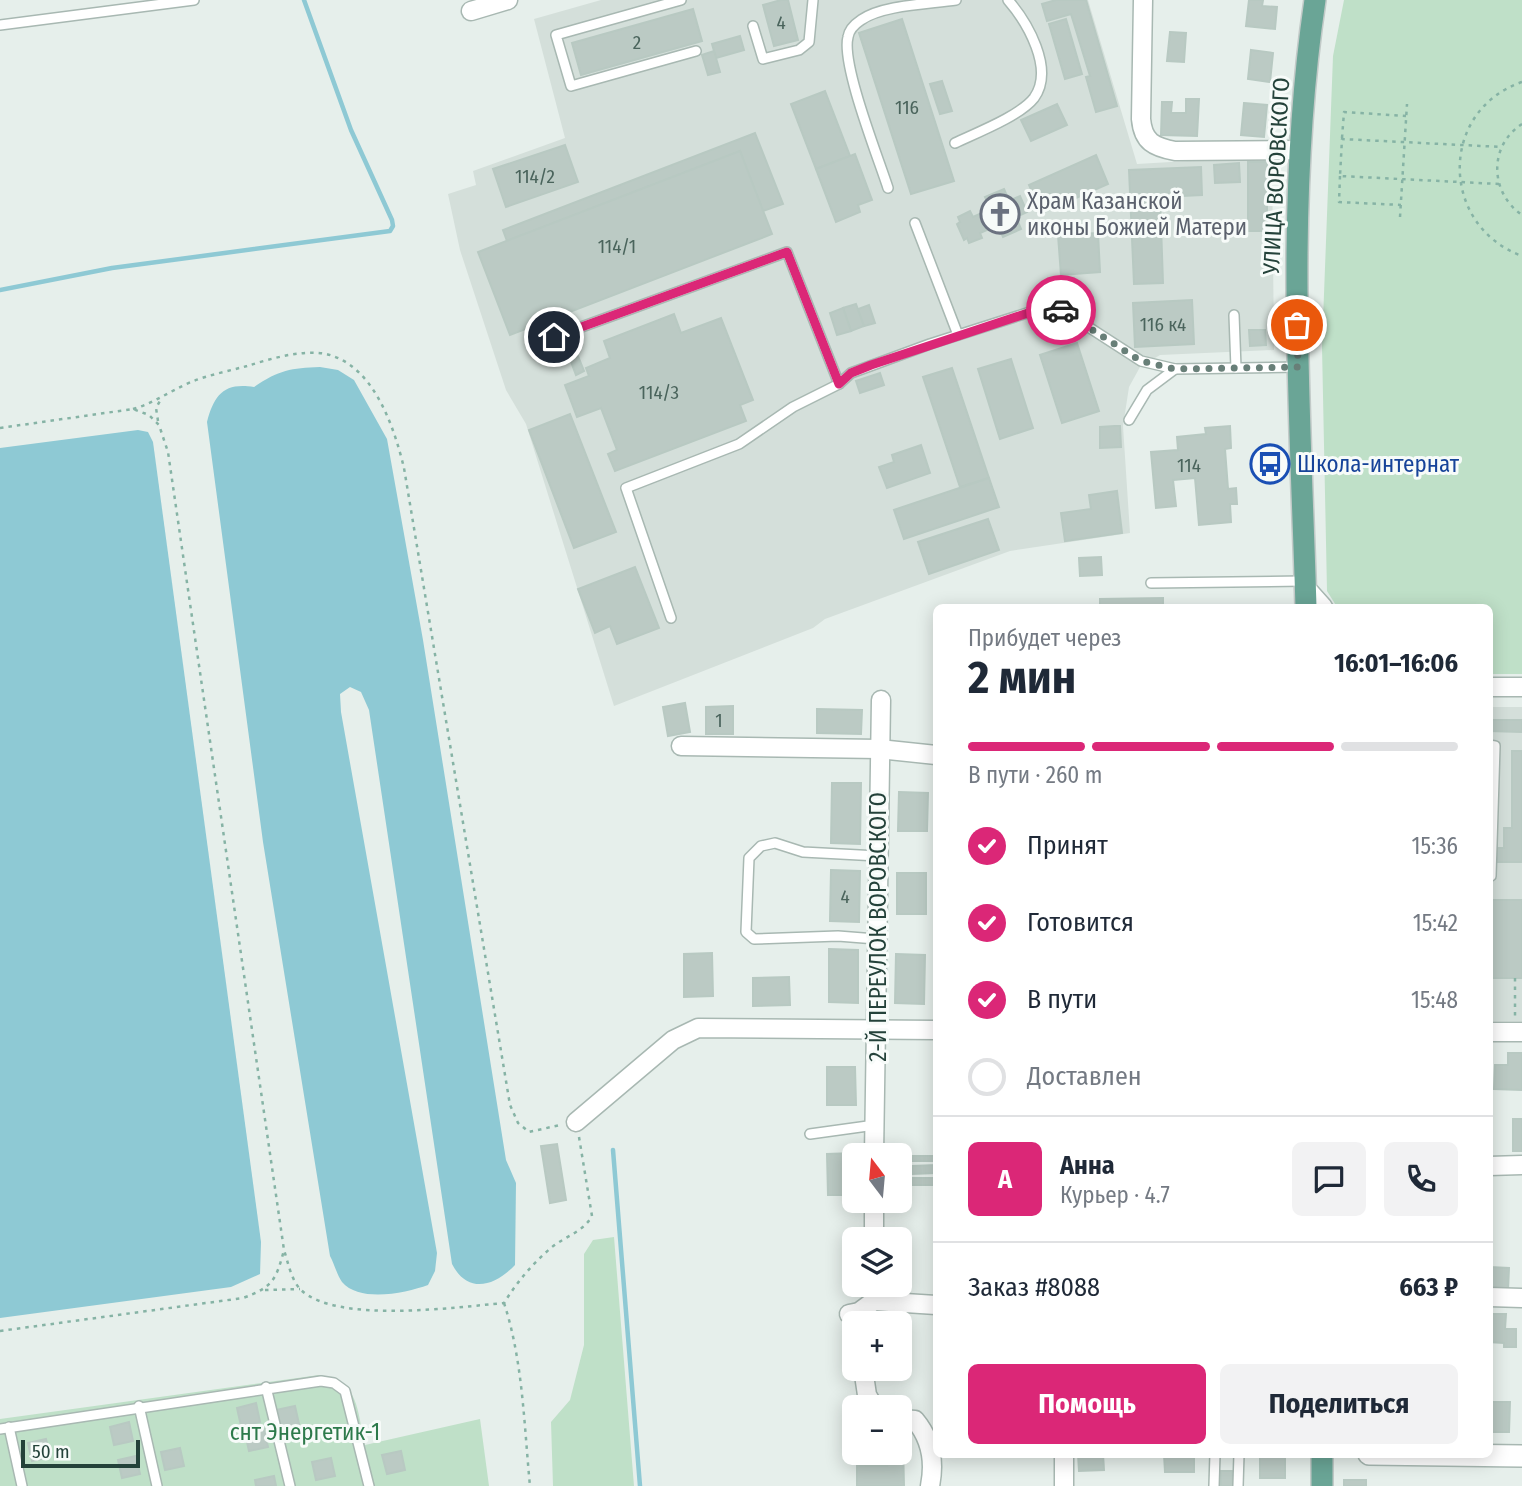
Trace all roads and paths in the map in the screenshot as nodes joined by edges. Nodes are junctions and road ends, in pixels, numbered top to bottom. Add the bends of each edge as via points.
1 (194, 0) edge
2 (508, 0) edge
3 (681, 0) edge
4 (813, 0) edge
5 (956, 0) edge
6 (1008, 0) edge
7 (1143, 0) edge
8 (1315, 0) edge
9 (471, 11) dead end
10 (0, 25) edge
11 (753, 26) dead end
12 (696, 51) dead end
13 (1522, 82) edge
14 (1406, 104) dead end
15 (1406, 116) junction
16 (1522, 124) edge
17 (1342, 139) junction
18 (1404, 142) junction
19 (955, 144) dead end
20 (1462, 145) junction
21 (1502, 147) junction
22 (1300, 150) junction
23 (1340, 176) junction
24 (1402, 179) junction
25 (1460, 182) junction
26 (1499, 184) junction
27 (888, 188) dead end
28 (1401, 205) junction
29 (1522, 215) edge
30 (1400, 217) dead end
31 (915, 223) dead end
32 (1522, 256) edge
33 (1234, 315) dead end
34 (958, 335) junction
35 (554, 337) dead end
36 (1298, 367) junction
37 (1236, 368) junction
38 (1175, 369) junction
39 (839, 384) junction
40 (161, 398) junction
41 (133, 409) junction
42 (1129, 421) dead end
43 (159, 425) junction
44 (0, 428) edge
45 (1151, 583) dead end
46 (1306, 592) edge
47 (1320, 604) edge
48 (671, 618) dead end
49 (1493, 687) edge
50 (1522, 687) edge
51 (881, 700) dead end
52 (681, 746) dead end
53 (1493, 746) edge
54 (879, 749) junction
55 (933, 755) edge
56 (1493, 811) edge
57 (878, 856) junction
58 (876, 939) junction
59 (1515, 978) dead end
60 (875, 1028) junction
61 (933, 1030) edge
62 (1493, 1031) edge
63 (1519, 1032) edge
64 (576, 1122) junction
65 (875, 1125) junction
66 (810, 1134) dead end
67 (874, 1143) edge
68 (1522, 1165) edge
69 (1493, 1166) edge
70 (284, 1250) junction
71 (300, 1289) junction
72 (265, 1290) junction
73 (871, 1297) edge
74 (895, 1297) edge
75 (1493, 1297) edge
76 (1522, 1298) edge
77 (504, 1303) junction
78 (933, 1304) edge
79 (860, 1311) edge
80 (0, 1331) edge
81 (266, 1387) junction
82 (139, 1406) junction
83 (912, 1420) edge
84 (4, 1428) edge
85 (1493, 1456) edge
86 (1522, 1457) edge
87 (1064, 1458) edge
88 (1215, 1458) edge
89 (1239, 1458) edge
90 (1321, 1458) edge
91 (22, 1486) edge
92 (157, 1486) edge
93 (290, 1486) edge
94 (369, 1486) edge
95 (530, 1486) edge
96 (930, 1486) edge
97 (1064, 1486) edge
98 (1214, 1486) edge
99 (1238, 1486) edge
100 (1322, 1486) edge

1 - 10 lane
2 - 9 street
3 - 12 lane via 556,35 567,73 571,86
4 - 11 lane via 809,42 799,50 762,59
5 - 27 lane via 878,13 862,19 848,37 848,62
6 - 19 lane via 1032,37 1041,83 1020,109
7 - 22 street via 1141,119 1147,141 1175,151
8 - 22 main road, УЛИЦА ВОРОВСКОГО
13 - 20 path via 1483,108
14 - 15 path
15 - 17 path via 1344,113
15 - 18 path
16 - 21 path
17 - 18 path
17 - 23 path
18 - 20 path
18 - 24 path
20 - 21 path
20 - 25 path
21 - 26 path
22 - 36 main road, УЛИЦА ВОРОВСКОГО
23 - 24 path
23 - 28 path via 1339,202
24 - 25 path
24 - 28 path
25 - 26 path
25 - 32 path via 1468,209 1484,232
26 - 29 path via 1506,201
28 - 30 path
31 - 34 lane
33 - 37 lane
34 - 38 lane via 1049,306 1141,361
34 - 39 lane via 851,373
35 - 39 lane via 787,252
36 - 37 lane
36 - 46 main road, УЛИЦА ВОРОВСКОГО
37 - 38 lane
38 - 42 lane via 1147,390
39 - 48 lane via 793,407 739,444 626,488
40 - 41 path
40 - 43 path via 156,408
40 - 64 path via 194,381 261,362 325,354 357,370 387,416 398,441 416,531 503,1074 514,1116 529,1132
41 - 43 path
41 - 44 path
43 - 70 path via 168,452
45 - 46 lane
46 - 47 street
49 - 50 street
51 - 54 street, 2-Й ПЕРЕУЛОК ВОРОВСКОГО
52 - 54 street
53 - 56 lane
54 - 55 street
54 - 57 street, 2-Й ПЕРЕУЛОК ВОРОВСКОГО
57 - 58 street, 2-Й ПЕРЕУЛОК ВОРОВСКОГО
57 - 58 lane via 803,852 775,843 761,846 749,858 745,921 746,932 754,939
58 - 60 street, 2-Й ПЕРЕУЛОК ВОРОВСКОГО
59 - 63 path
60 - 61 street
60 - 64 street via 716,1027 686,1031
60 - 65 street, 2-Й ПЕРЕУЛОК ВОРОВСКОГО
62 - 63 street
64 - 77 path via 592,1216 539,1259
65 - 66 lane
65 - 67 street, 2-Й ПЕРЕУЛОК ВОРОВСКОГО
68 - 69 street
70 - 71 path
70 - 72 path via 278,1273
71 - 72 path
71 - 77 path via 320,1301 354,1309 428,1310
72 - 80 path via 206,1305
73 - 79 street
74 - 78 street
75 - 76 street
77 - 95 path via 521,1391
81 - 82 lane
81 - 93 lane
81 - 94 lane via 321,1381 345,1391
82 - 84 lane
82 - 92 lane
83 - 96 street via 927,1434
84 - 91 lane
85 - 86 street
87 - 97 street
88 - 98 lane
89 - 99 lane
90 - 100 main road

